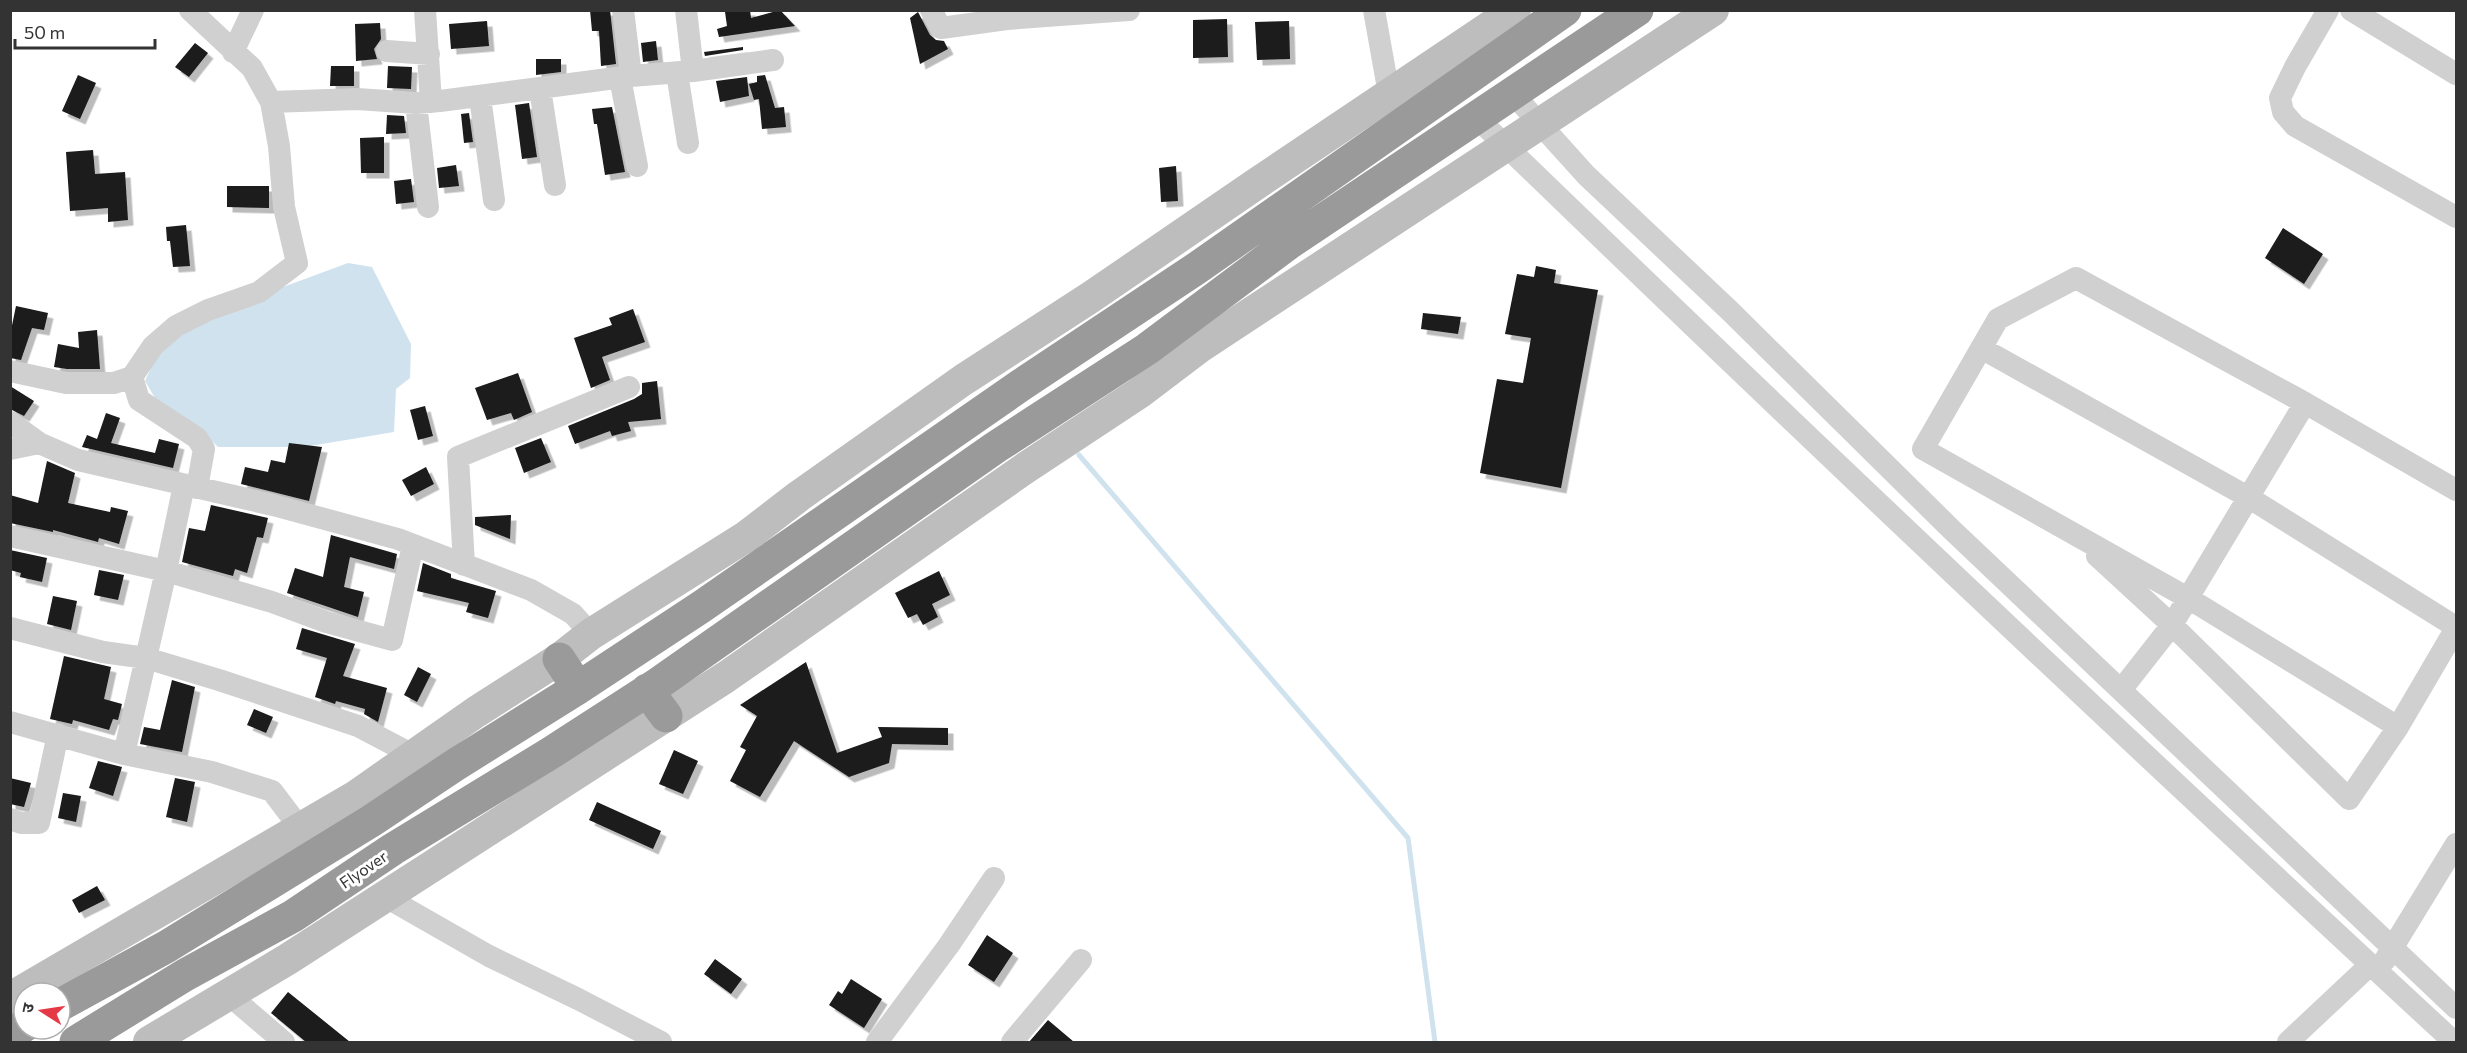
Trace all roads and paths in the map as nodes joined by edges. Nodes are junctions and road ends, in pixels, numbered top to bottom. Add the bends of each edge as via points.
1 (190, 10) edge
2 (253, 10) edge
3 (425, 10) edge
4 (623, 10) edge
5 (686, 10) edge
6 (931, 10) edge
7 (1129, 10) edge
8 (1374, 10) edge
9 (1515, 10) edge
10 (1565, 10) edge
11 (1637, 10) edge
12 (1713, 10) edge
13 (2328, 10) edge
14 (2352, 10) edge
15 (387, 51) dead end
16 (233, 52) junction
17 (429, 54) junction
18 (774, 60) dead end
19 (685, 72) junction
20 (2457, 74) edge
21 (626, 77) junction
22 (540, 89) junction
23 (1389, 94) junction
24 (1513, 94) junction
25 (480, 97) junction
26 (271, 102) junction
27 (424, 102) junction
28 (1478, 118) junction
29 (1539, 123) junction
30 (688, 143) dead end
31 (1507, 146) junction
32 (637, 166) dead end
33 (555, 185) dead end
34 (494, 200) dead end
35 (428, 207) dead end
36 (2457, 217) edge
37 (1981, 348) junction
38 (10, 371) edge
39 (132, 377) junction
40 (629, 387) dead end
41 (2305, 403) junction
42 (10, 422) edge
43 (39, 443) junction
44 (10, 449) edge
45 (190, 486) junction
46 (2457, 490) edge
47 (2248, 497) junction
48 (2068, 530) junction
49 (10, 536) edge
50 (413, 545) junction
51 (464, 566) junction
52 (166, 571) junction
53 (2188, 598) junction
54 (2172, 626) junction
55 (10, 628) edge
56 (2457, 628) edge
57 (591, 634) junction
58 (146, 658) junction
59 (559, 659) junction
60 (578, 688) junction
61 (2121, 690) junction
62 (656, 703) junction
63 (10, 722) edge
64 (2398, 727) junction
65 (58, 734) junction
66 (124, 754) junction
67 (413, 755) junction
68 (10, 819) edge
69 (300, 828) junction
70 (2457, 844) edge
71 (994, 878) dead end
72 (384, 896) junction
73 (2392, 947) junction
74 (1081, 960) dead end
75 (2374, 968) junction
76 (229, 995) junction
77 (10, 998) edge
78 (72, 998) edge
79 (2457, 1008) edge
80 (76, 1042) edge
81 (149, 1042) edge
82 (284, 1042) edge
83 (661, 1042) edge
84 (877, 1042) edge
85 (1012, 1042) edge
86 (2288, 1042) edge
87 (2454, 1042) edge

1 - 16 street
2 - 16 street
3 - 17 street
4 - 21 street
5 - 19 street
6 - 7 street via 941,28
8 - 23 street
9 - 23 street
10 - 60 highway via 1197,268
11 - 24 highway, Flyover
12 - 29 street
13 - 36 street via 2280,98 2283,112 2295,126
14 - 20 street
15 - 17 street
16 - 26 street via 252,68
17 - 27 street
18 - 19 street
19 - 21 street
19 - 30 street
21 - 22 street
21 - 32 street
22 - 25 street
22 - 33 street
23 - 57 street via 963,380 747,536
24 - 28 highway, Flyover
24 - 29 street
25 - 27 street
25 - 34 street
26 - 27 street
26 - 39 street via 284,207 297,263 259,292 176,326 153,346
27 - 35 street
28 - 31 street
28 - 62 highway, Flyover via 1289,243 1147,349 996,447
29 - 31 street
29 - 61 street via 1586,175
31 - 62 street via 1201,346 794,631
31 - 75 street via 1730,362
37 - 41 street via 1998,319 2076,278
37 - 47 street
37 - 48 street via 1923,448
38 - 39 street via 66,383 114,383
39 - 45 street via 139,400 198,438 204,449
40 - 51 street via 458,457
41 - 46 street
41 - 47 street
42 - 43 street
43 - 44 street
43 - 45 street via 78,460
45 - 50 street
45 - 52 street
47 - 53 street
47 - 56 street
48 - 53 street
48 - 54 street
49 - 52 street
50 - 51 street
50 - 52 street via 392,640
51 - 57 street via 531,590 573,614
52 - 58 street
53 - 54 street
53 - 64 street
54 - 61 street
54 - 64 street via 2349,799
55 - 58 street via 103,652
56 - 64 street
57 - 59 street
58 - 66 street
58 - 67 street via 358,726
59 - 60 highway
59 - 67 street
60 - 78 highway via 362,827 166,947
61 - 73 street
62 - 72 street
62 - 80 highway, Flyover via 570,741 393,849 293,916 185,975
63 - 65 street
65 - 66 street
65 - 68 street via 39,824
66 - 69 street via 212,772 272,791
67 - 69 street via 356,796
69 - 77 street
70 - 73 street
71 - 84 street
72 - 76 street
72 - 83 street via 489,956
73 - 75 street
73 - 79 street
74 - 85 street
75 - 86 street
75 - 87 street
76 - 81 street
76 - 82 street

